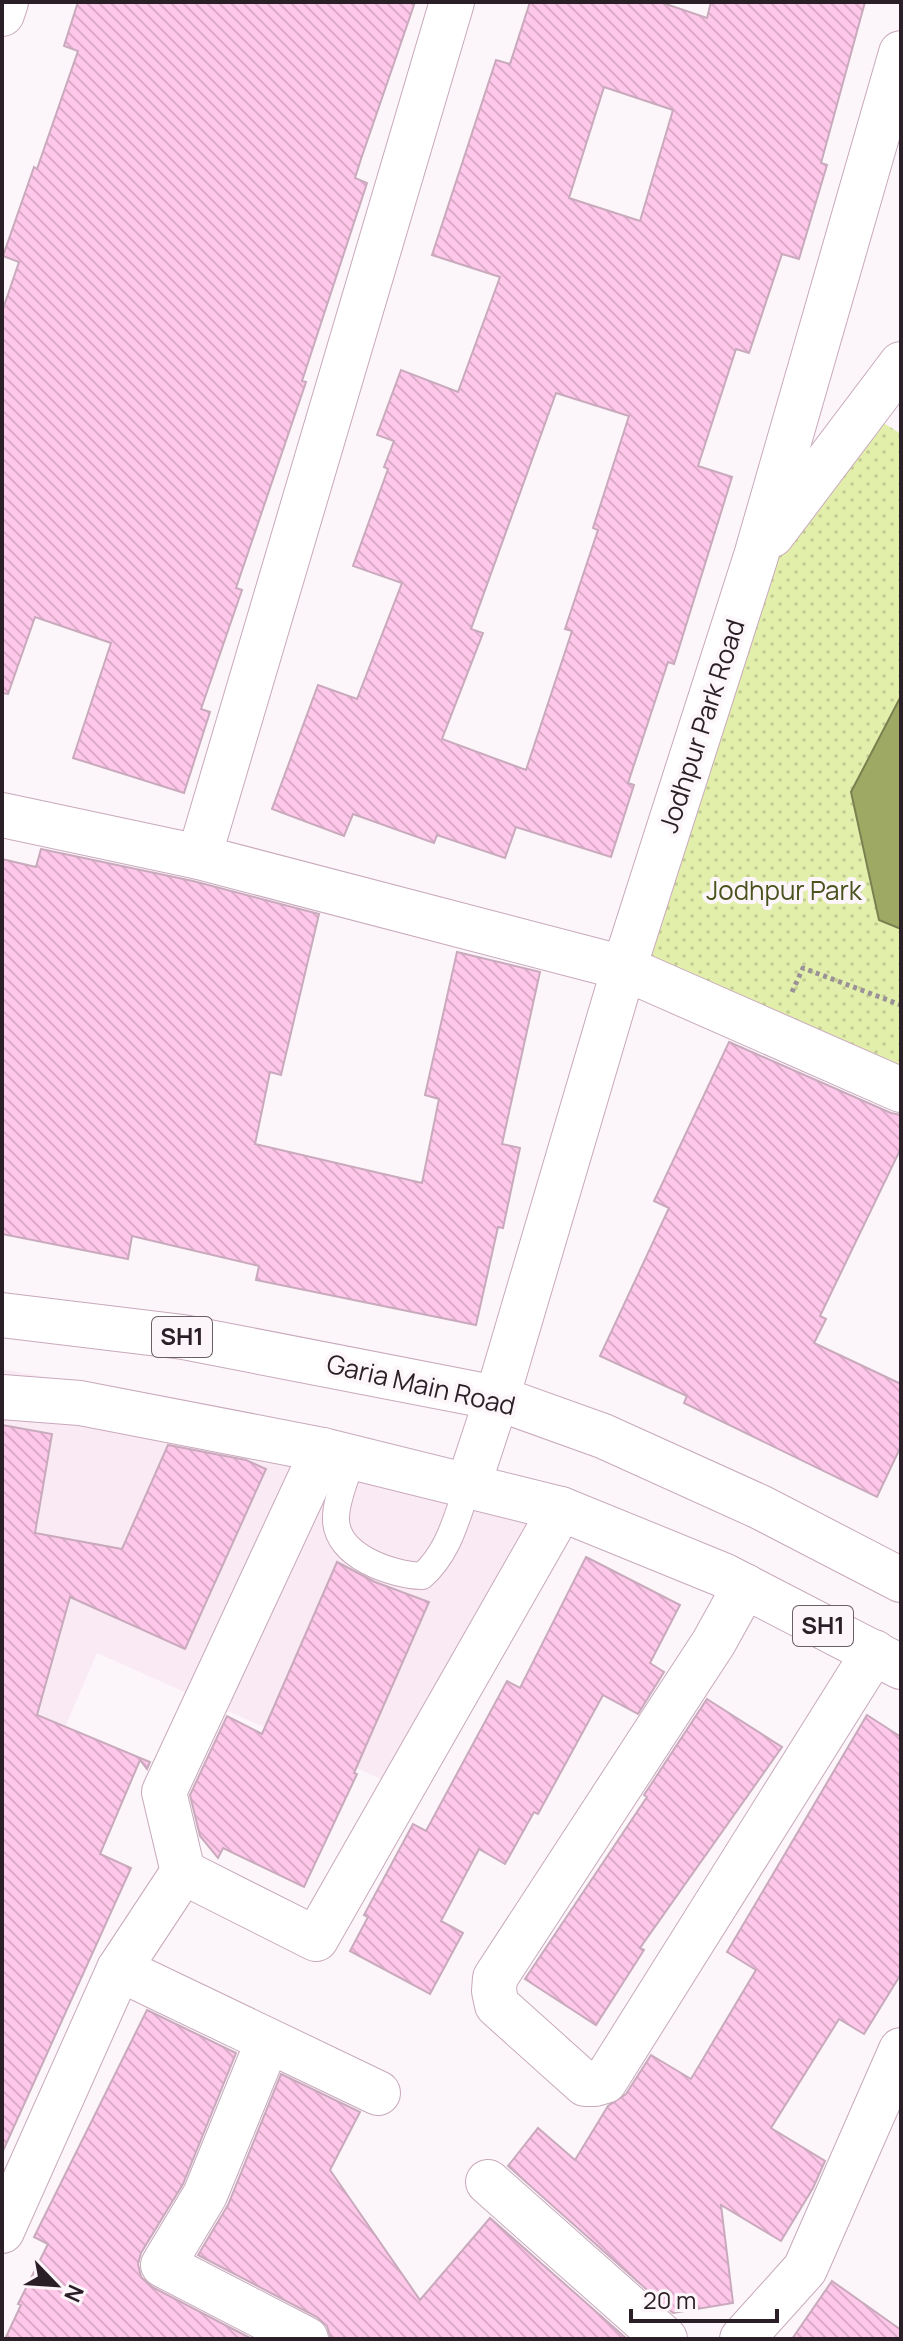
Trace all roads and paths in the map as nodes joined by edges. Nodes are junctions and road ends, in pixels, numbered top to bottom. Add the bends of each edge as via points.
1 (6, 2) edge
2 (452, 2) edge
3 (2, 14) edge
4 (901, 53) edge
5 (901, 364) edge
6 (756, 556) junction
7 (2, 815) edge
8 (199, 857) junction
9 (624, 968) junction
10 (901, 1005) edge
11 (774, 1034) junction
12 (901, 1090) edge
13 (2, 1315) edge
14 (2, 1397) edge
15 (497, 1398) junction
16 (338, 1454) junction
17 (468, 1486) junction
18 (561, 1509) junction
19 (901, 1580) edge
20 (745, 1586) junction
21 (888, 1660) edge
22 (183, 1872) junction
23 (119, 1969) junction
24 (268, 2041) junction
25 (901, 2050) edge
26 (378, 2093) dead end
27 (488, 2182) dead end
28 (2, 2231) edge
29 (306, 2339) edge
30 (665, 2339) edge
31 (742, 2339) edge

1 - 3 street
2 - 8 street
4 - 6 street, Jodhpur Park Road
5 - 6 street
6 - 9 street, Jodhpur Park Road
7 - 8 street
8 - 9 street
9 - 11 street
9 - 15 street, Jodhpur Park Road
10 - 11 path via 803,968
11 - 12 street
13 - 15 street, Garia Main Road / SH1 via 183,1337
14 - 16 street, SH1 via 80,1403
15 - 17 street, Jodhpur Park Road
15 - 19 street, Garia Main Road / SH1 via 603,1436 760,1507
16 - 17 street, SH1
16 - 17 lane via 338,1531 368,1562 405,1575 422,1576 436,1564
16 - 22 street via 164,1792
17 - 18 street, SH1
18 - 20 street, SH1
18 - 22 street via 316,1939
20 - 21 street, SH1
20 - 21 street via 495,1978 497,2005 585,2084 605,2081
22 - 23 street
23 - 24 street
23 - 28 street
24 - 26 street
24 - 29 street via 205,2195 163,2265
25 - 31 street via 805,2269
27 - 30 street

